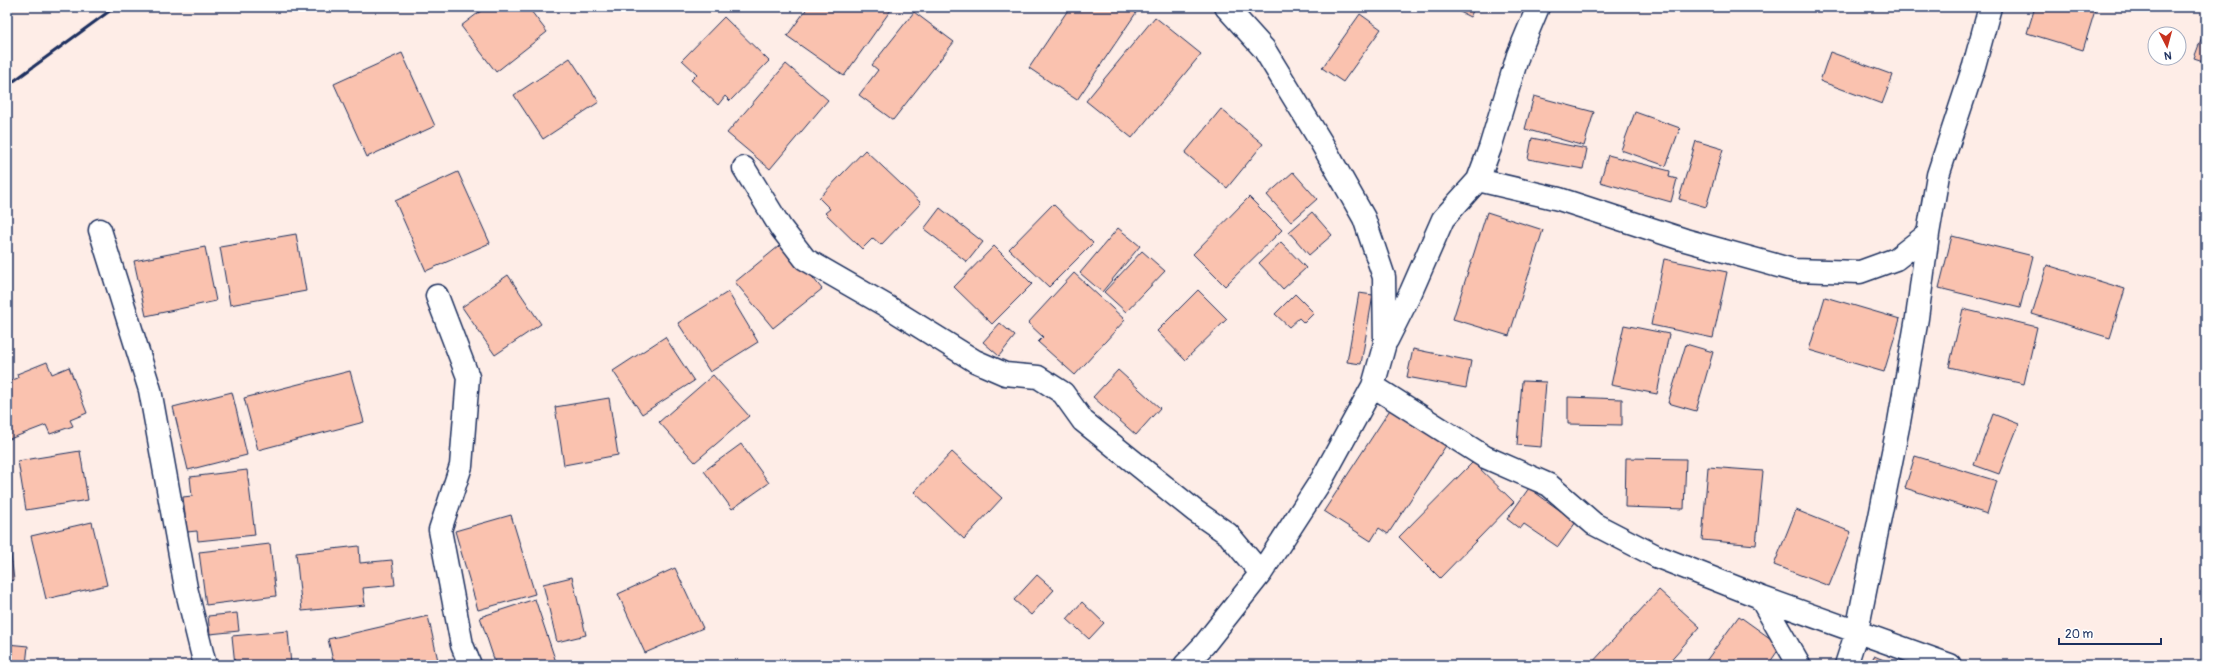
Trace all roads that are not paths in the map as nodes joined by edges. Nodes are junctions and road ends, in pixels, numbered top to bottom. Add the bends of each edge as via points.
1 (1226, 7) edge
2 (1538, 7) edge
3 (1990, 7) edge
4 (744, 168) dead end
5 (1478, 180) junction
6 (100, 230) dead end
7 (1928, 234) junction
8 (437, 296) dead end
9 (1385, 343) junction
10 (1373, 386) junction
11 (1261, 573) junction
12 (1760, 597) junction
13 (1857, 631) junction
14 (205, 665) edge
15 (470, 665) edge
16 (1186, 665) edge
17 (1798, 665) edge
18 (1846, 665) edge
19 (1950, 665) edge

1 - 9 street via 1264,49 1364,218 1384,277
2 - 5 street via 1518,56
3 - 7 street via 1974,66 1938,175
4 - 11 street via 781,228 805,259 975,361 1005,374 1038,377 1063,393 1083,421 1194,511 1228,534
5 - 7 street via 1559,199 1685,240 1793,270 1860,272 1896,260
5 - 9 street via 1443,220
6 - 14 street via 150,390 186,588
7 - 13 street via 1899,422
8 - 15 street via 468,377 461,466 440,530 462,645
9 - 10 street
10 - 11 street via 1322,479
10 - 12 street via 1485,457 1549,486 1594,524 1656,556
11 - 16 street
12 - 13 street
12 - 17 street
13 - 18 street
13 - 19 street

